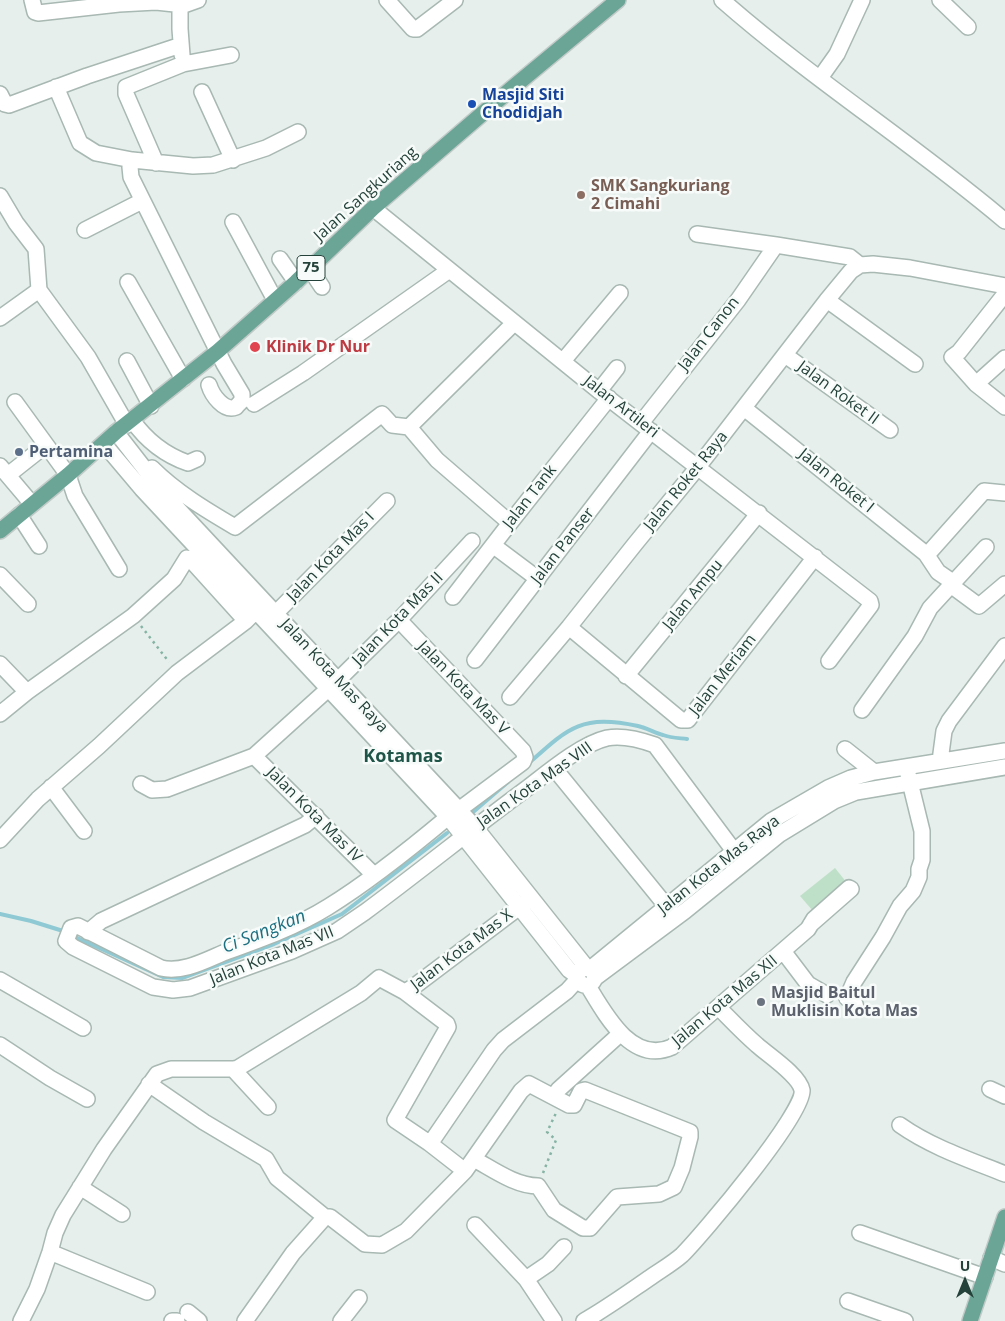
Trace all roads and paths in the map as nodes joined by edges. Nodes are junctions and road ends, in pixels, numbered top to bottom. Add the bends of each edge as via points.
1 (32, 0) edge
2 (198, 0) edge
3 (387, 0) edge
4 (455, 0) edge
5 (618, 0) edge
6 (722, 0) edge
7 (862, 0) edge
8 (940, 0) edge
9 (155, 1) edge
10 (180, 5) junction
11 (968, 26) dead end
12 (182, 45) junction
13 (231, 55) dead end
14 (183, 64) junction
15 (820, 78) junction
16 (56, 87) junction
17 (202, 92) dead end
18 (0, 94) edge
19 (298, 132) dead end
20 (132, 160) junction
21 (233, 160) junction
22 (156, 163) junction
23 (0, 196) edge
24 (142, 201) junction
25 (373, 208) junction
26 (1005, 221) edge
27 (232, 222) dead end
28 (85, 230) dead end
29 (697, 234) dead end
30 (776, 245) junction
31 (280, 259) dead end
32 (860, 265) junction
33 (310, 269) junction
34 (448, 271) junction
35 (128, 282) dead end
36 (296, 282) junction
37 (1005, 286) edge
38 (322, 287) dead end
39 (40, 290) junction
40 (620, 293) dead end
41 (1005, 294) edge
42 (275, 300) junction
43 (827, 300) junction
44 (0, 318) edge
45 (514, 323) junction
46 (218, 351) junction
47 (785, 355) junction
48 (1005, 358) edge
49 (126, 360) dead end
50 (563, 360) junction
51 (915, 364) dead end
52 (617, 368) dead end
53 (183, 379) junction
54 (976, 384) junction
55 (209, 386) dead end
56 (604, 395) junction
57 (15, 402) dead end
58 (254, 404) dead end
59 (151, 406) junction
60 (1005, 407) edge
61 (744, 408) junction
62 (124, 426) junction
63 (409, 427) junction
64 (646, 427) junction
65 (890, 430) dead end
66 (104, 444) junction
67 (46, 445) junction
68 (197, 459) dead end
69 (698, 467) junction
70 (4, 470) edge
71 (68, 475) junction
72 (1005, 494) edge
73 (160, 499) junction
74 (387, 501) dead end
75 (32, 504) junction
76 (759, 513) junction
77 (19, 515) junction
78 (510, 523) junction
79 (0, 531) edge
80 (472, 541) dead end
81 (39, 546) dead end
82 (494, 546) junction
83 (986, 547) dead end
84 (927, 555) junction
85 (815, 557) junction
86 (119, 569) dead end
87 (0, 576) edge
88 (538, 579) junction
89 (953, 584) junction
90 (1005, 584) edge
91 (453, 597) dead end
92 (28, 604) dead end
93 (133, 616) junction
94 (251, 616) junction
95 (271, 618) junction
96 (399, 620) junction
97 (569, 627) junction
98 (1005, 646) edge
99 (475, 660) dead end
100 (829, 661) dead end
101 (0, 664) edge
102 (177, 673) junction
103 (626, 676) junction
104 (332, 685) junction
105 (27, 692) junction
106 (510, 697) dead end
107 (862, 710) dead end
108 (0, 714) edge
109 (845, 749) dead end
110 (1005, 751) edge
111 (254, 756) junction
112 (940, 761) junction
113 (907, 767) junction
114 (1005, 767) edge
115 (554, 768) junction
116 (874, 772) junction
117 (910, 782) junction
118 (141, 784) dead end
119 (51, 787) junction
120 (454, 813) junction
121 (316, 816) junction
122 (84, 831) dead end
123 (469, 831) junction
124 (0, 840) edge
125 (734, 851) junction
126 (374, 875) junction
127 (531, 898) junction
128 (666, 906) junction
129 (518, 908) junction
130 (676, 917) junction
131 (810, 926) dead end
132 (88, 932) junction
133 (784, 951) junction
134 (0, 980) edge
135 (584, 980) junction
136 (405, 992) junction
137 (827, 995) dead end
138 (718, 1007) junction
139 (856, 1008) dead end
140 (83, 1028) dead end
141 (620, 1034) junction
142 (0, 1045) edge
143 (233, 1069) junction
144 (149, 1084) junction
145 (990, 1089) dead end
146 (560, 1095) junction
147 (1005, 1096) edge
148 (87, 1099) dead end
149 (268, 1107) dead end
150 (900, 1124) dead end
151 (434, 1138) dead end
152 (470, 1165) junction
153 (1005, 1174) edge
154 (538, 1186) junction
155 (80, 1187) junction
156 (122, 1214) dead end
157 (325, 1217) junction
158 (1005, 1217) edge
159 (475, 1225) dead end
160 (860, 1233) dead end
161 (564, 1247) dead end
162 (50, 1252) junction
163 (998, 1261) edge
164 (985, 1277) junction
165 (526, 1279) junction
166 (147, 1292) dead end
167 (359, 1298) dead end
168 (848, 1301) dead end
169 (602, 1317) edge
170 (188, 1318) edge
171 (21, 1321) edge
172 (172, 1321) edge
173 (245, 1321) edge
174 (341, 1321) edge
175 (554, 1321) edge
176 (584, 1321) edge
177 (905, 1321) edge
178 (970, 1321) edge

1 - 9 street via 38,13
2 - 10 street
3 - 4 street via 413,29 417,29
5 - 25 main road, Jalan Sangkuriang / 75
6 - 15 street
7 - 15 street via 837,54
8 - 11 street
9 - 10 street
10 - 12 street
12 - 14 street
12 - 16 street
13 - 14 street
14 - 22 street via 126,87 126,94
15 - 26 street
16 - 18 street via 9,105
16 - 20 street via 80,143 96,153
17 - 21 street
19 - 21 street
20 - 22 street
20 - 24 street via 131,177
21 - 22 street via 193,166
23 - 39 street via 36,249
24 - 28 street
24 - 46 street
25 - 33 main road, Jalan Sangkuriang / 75
25 - 34 street, Jalan Artileri
27 - 42 street
29 - 30 street
30 - 32 street via 850,258
30 - 64 street, Jalan Canon
31 - 36 street
32 - 37 street via 910,268
32 - 43 street, Jalan Roket Raya
33 - 36 main road, Jalan Sangkuriang / 75
33 - 38 street
34 - 45 street, Jalan Artileri
34 - 58 street
35 - 53 street
36 - 42 main road, Jalan Sangkuriang / 75
39 - 44 street
39 - 62 street via 88,357
40 - 50 street
41 - 54 street via 952,357
42 - 46 main road, Jalan Sangkuriang / 75
43 - 47 street, Jalan Roket Raya
43 - 51 street
45 - 50 street, Jalan Artileri
45 - 63 street
46 - 53 main road, Jalan Sangkuriang / 75
46 - 55 street via 242,394 242,401 236,407 228,408
47 - 61 street, Jalan Roket Raya
47 - 65 street, Jalan Roket II
48 - 54 street
49 - 59 street
50 - 56 street, Jalan Artileri
52 - 56 street, Jalan Tank
53 - 59 main road, Jalan Sangkuriang / 75
54 - 60 street
56 - 64 street, Jalan Artileri
56 - 78 street, Jalan Tank
57 - 67 street
59 - 62 main road, Jalan Sangkuriang / 75
61 - 69 street, Jalan Roket Raya
61 - 84 street, Jalan Roket I
62 - 63 street via 144,460 160,477 235,527 382,414 392,424
62 - 66 main road, Jalan Sangkuriang / 75
62 - 68 street via 175,458 188,463
62 - 73 street, Jalan Kota Mas Raya
63 - 78 street via 437,460
64 - 69 street, Jalan Artileri
64 - 88 street, Jalan Panser
66 - 71 main road, Jalan Sangkuriang / 75
66 - 73 street, Jalan Kota Mas Raya
67 - 70 street
67 - 71 street
69 - 76 street, Jalan Artileri
69 - 97 street, Jalan Roket Raya
70 - 75 street
71 - 75 main road, Jalan Sangkuriang / 75
71 - 86 street via 75,496
72 - 84 street via 984,491
73 - 94 street, Jalan Kota Mas Raya
73 - 95 street, Jalan Kota Mas Raya
74 - 95 street, Jalan Kota Mas I
75 - 77 main road, Jalan Sangkuriang / 75
76 - 85 street, Jalan Artileri
76 - 103 street, Jalan Ampu
77 - 79 main road, Jalan Sangkuriang / 75
77 - 81 street
78 - 82 street, Jalan Tank
80 - 96 street, Jalan Kota Mas II
82 - 88 street
82 - 91 street, Jalan Tank
83 - 89 street
84 - 89 street, Jalan Roket I via 938,572
85 - 100 street, Jalan Artileri via 872,606
85 - 103 street, Jalan Meriam via 688,720 681,720
87 - 92 street
88 - 99 street, Jalan Panser
89 - 90 street, Jalan Roket I via 979,606
89 - 107 street via 930,608 915,636
93 - 94 street via 174,579 187,558
93 - 102 path
93 - 105 street
94 - 95 street, Jalan Kota Mas Raya
94 - 102 street
95 - 104 street, Jalan Kota Mas Raya
96 - 104 street, Jalan Kota Mas II
96 - 120 street, Jalan Kota Mas V via 523,751 525,757 523,762
97 - 103 street, Jalan Meriam
97 - 106 street, Jalan Roket Raya
98 - 112 street via 949,721 944,731
101 - 105 street
102 - 119 street
104 - 111 street, Jalan Kota Mas II
104 - 120 street, Jalan Kota Mas Raya
105 - 108 street
109 - 116 street
110 - 112 street, Jalan Kota Mas Raya
111 - 118 street via 167,789 152,790
111 - 121 street, Jalan Kota Mas IV
112 - 113 street, Jalan Kota Mas Raya
113 - 116 street, Jalan Kota Mas Raya
113 - 117 street
114 - 117 street, Jalan Kota Mas Raya
115 - 123 street, Jalan Kota Mas VIII
115 - 125 street, Jalan Kota Mas VIII via 590,744 608,738 642,740 655,745
115 - 128 street
116 - 125 street, Jalan Kota Mas Raya via 828,788 771,821
117 - 130 street, Jalan Kota Mas Raya via 856,792 834,801 780,834
117 - 139 street via 922,831 920,877 854,982 847,998
119 - 122 street
119 - 124 street
120 - 123 street, Jalan Kota Mas Raya
120 - 126 street
121 - 126 street, Jalan Kota Mas IV
121 - 132 street via 305,825 102,922
123 - 127 street, Jalan Kota Mas Raya
123 - 129 street, Jalan Kota Mas Raya
123 - 132 street, Jalan Kota Mas VII via 337,931 190,988 153,987 67,943 66,938 74,926
125 - 128 street, Jalan Kota Mas Raya
126 - 132 street via 328,907 278,932 191,966 170,970 161,968
127 - 129 street, Jalan Kota Mas X
127 - 135 street, Jalan Kota Mas Raya
128 - 130 street
128 - 135 street, Jalan Kota Mas Raya
129 - 135 street, Jalan Kota Mas Raya via 569,970
129 - 136 street, Jalan Kota Mas X
130 - 135 street, Jalan Kota Mas Raya
131 - 133 street, Jalan Kota Mas XII
133 - 137 street via 808,984
133 - 138 street, Jalan Kota Mas XII
134 - 140 street
135 - 141 street, Jalan Kota Mas XII
135 - 151 street via 503,1040
136 - 143 street via 376,979 356,996
136 - 152 street via 446,1022 448,1027 395,1120
138 - 141 street, Jalan Kota Mas XII via 672,1048 662,1052 639,1047
138 - 169 street via 794,1077 802,1090 801,1099 777,1139 731,1199 681,1255
141 - 146 street
142 - 148 street
143 - 144 street via 171,1069 158,1074
143 - 149 street
144 - 155 street
144 - 157 street via 266,1159 277,1178
145 - 147 street
146 - 152 street via 529,1084 524,1087
146 - 154 path via 547,1132 556,1140
146 - 154 street via 569,1105 574,1105 581,1091 586,1090 690,1132 690,1137 674,1187 660,1194 617,1197 590,1228 583,1228 554,1210
150 - 153 street via 940,1146
152 - 154 street
152 - 157 street via 406,1231 382,1244 365,1244 330,1217
155 - 156 street
155 - 162 street via 55,1233
157 - 173 street via 293,1253
158 - 163 main road
159 - 165 street
160 - 164 street
161 - 165 street via 548,1264
162 - 166 street
162 - 171 street
163 - 164 main road
164 - 178 main road
165 - 175 street
167 - 174 street
168 - 177 street
169 - 176 street
170 - 172 street

